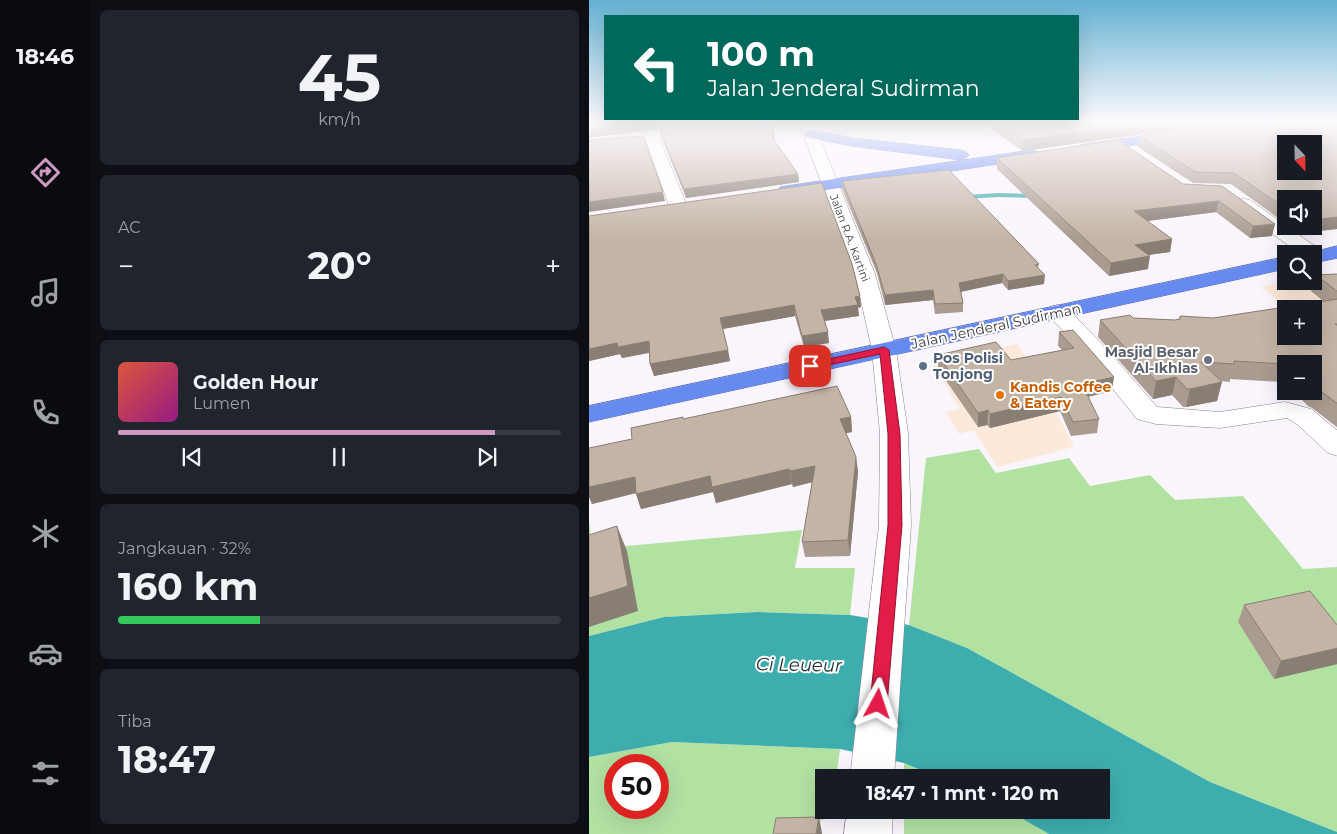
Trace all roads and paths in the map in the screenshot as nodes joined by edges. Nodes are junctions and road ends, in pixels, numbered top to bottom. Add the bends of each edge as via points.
1 (660, 161) edge
2 (821, 161) edge
3 (997, 161) edge
4 (829, 185) junction
5 (772, 193) edge
6 (1232, 195) edge
7 (697, 204) edge
8 (678, 206) junction
9 (658, 209) edge
10 (1295, 245) edge
11 (1337, 252) edge
12 (1322, 260) edge
13 (1277, 265) edge
14 (1059, 312) junction
15 (884, 350) junction
16 (589, 414) edge
17 (1337, 448) edge
18 (873, 769) edge

1 - 8 street
2 - 4 street, Jalan R.A. Kartini
3 - 4 highway
4 - 5 highway
4 - 15 street, Jalan R.A. Kartini via 865,274
6 - 10 street
7 - 8 highway
8 - 9 highway
11 - 12 highway
13 - 14 highway, Jalan Jenderal Sudirman
14 - 15 highway, Jalan Jenderal Sudirman
14 - 17 street via 1147,413 1211,421 1291,410 1309,418
15 - 16 highway, Jalan Jenderal Sudirman
15 - 18 street, Jalan R.A. Kartini via 894,434 895,525

